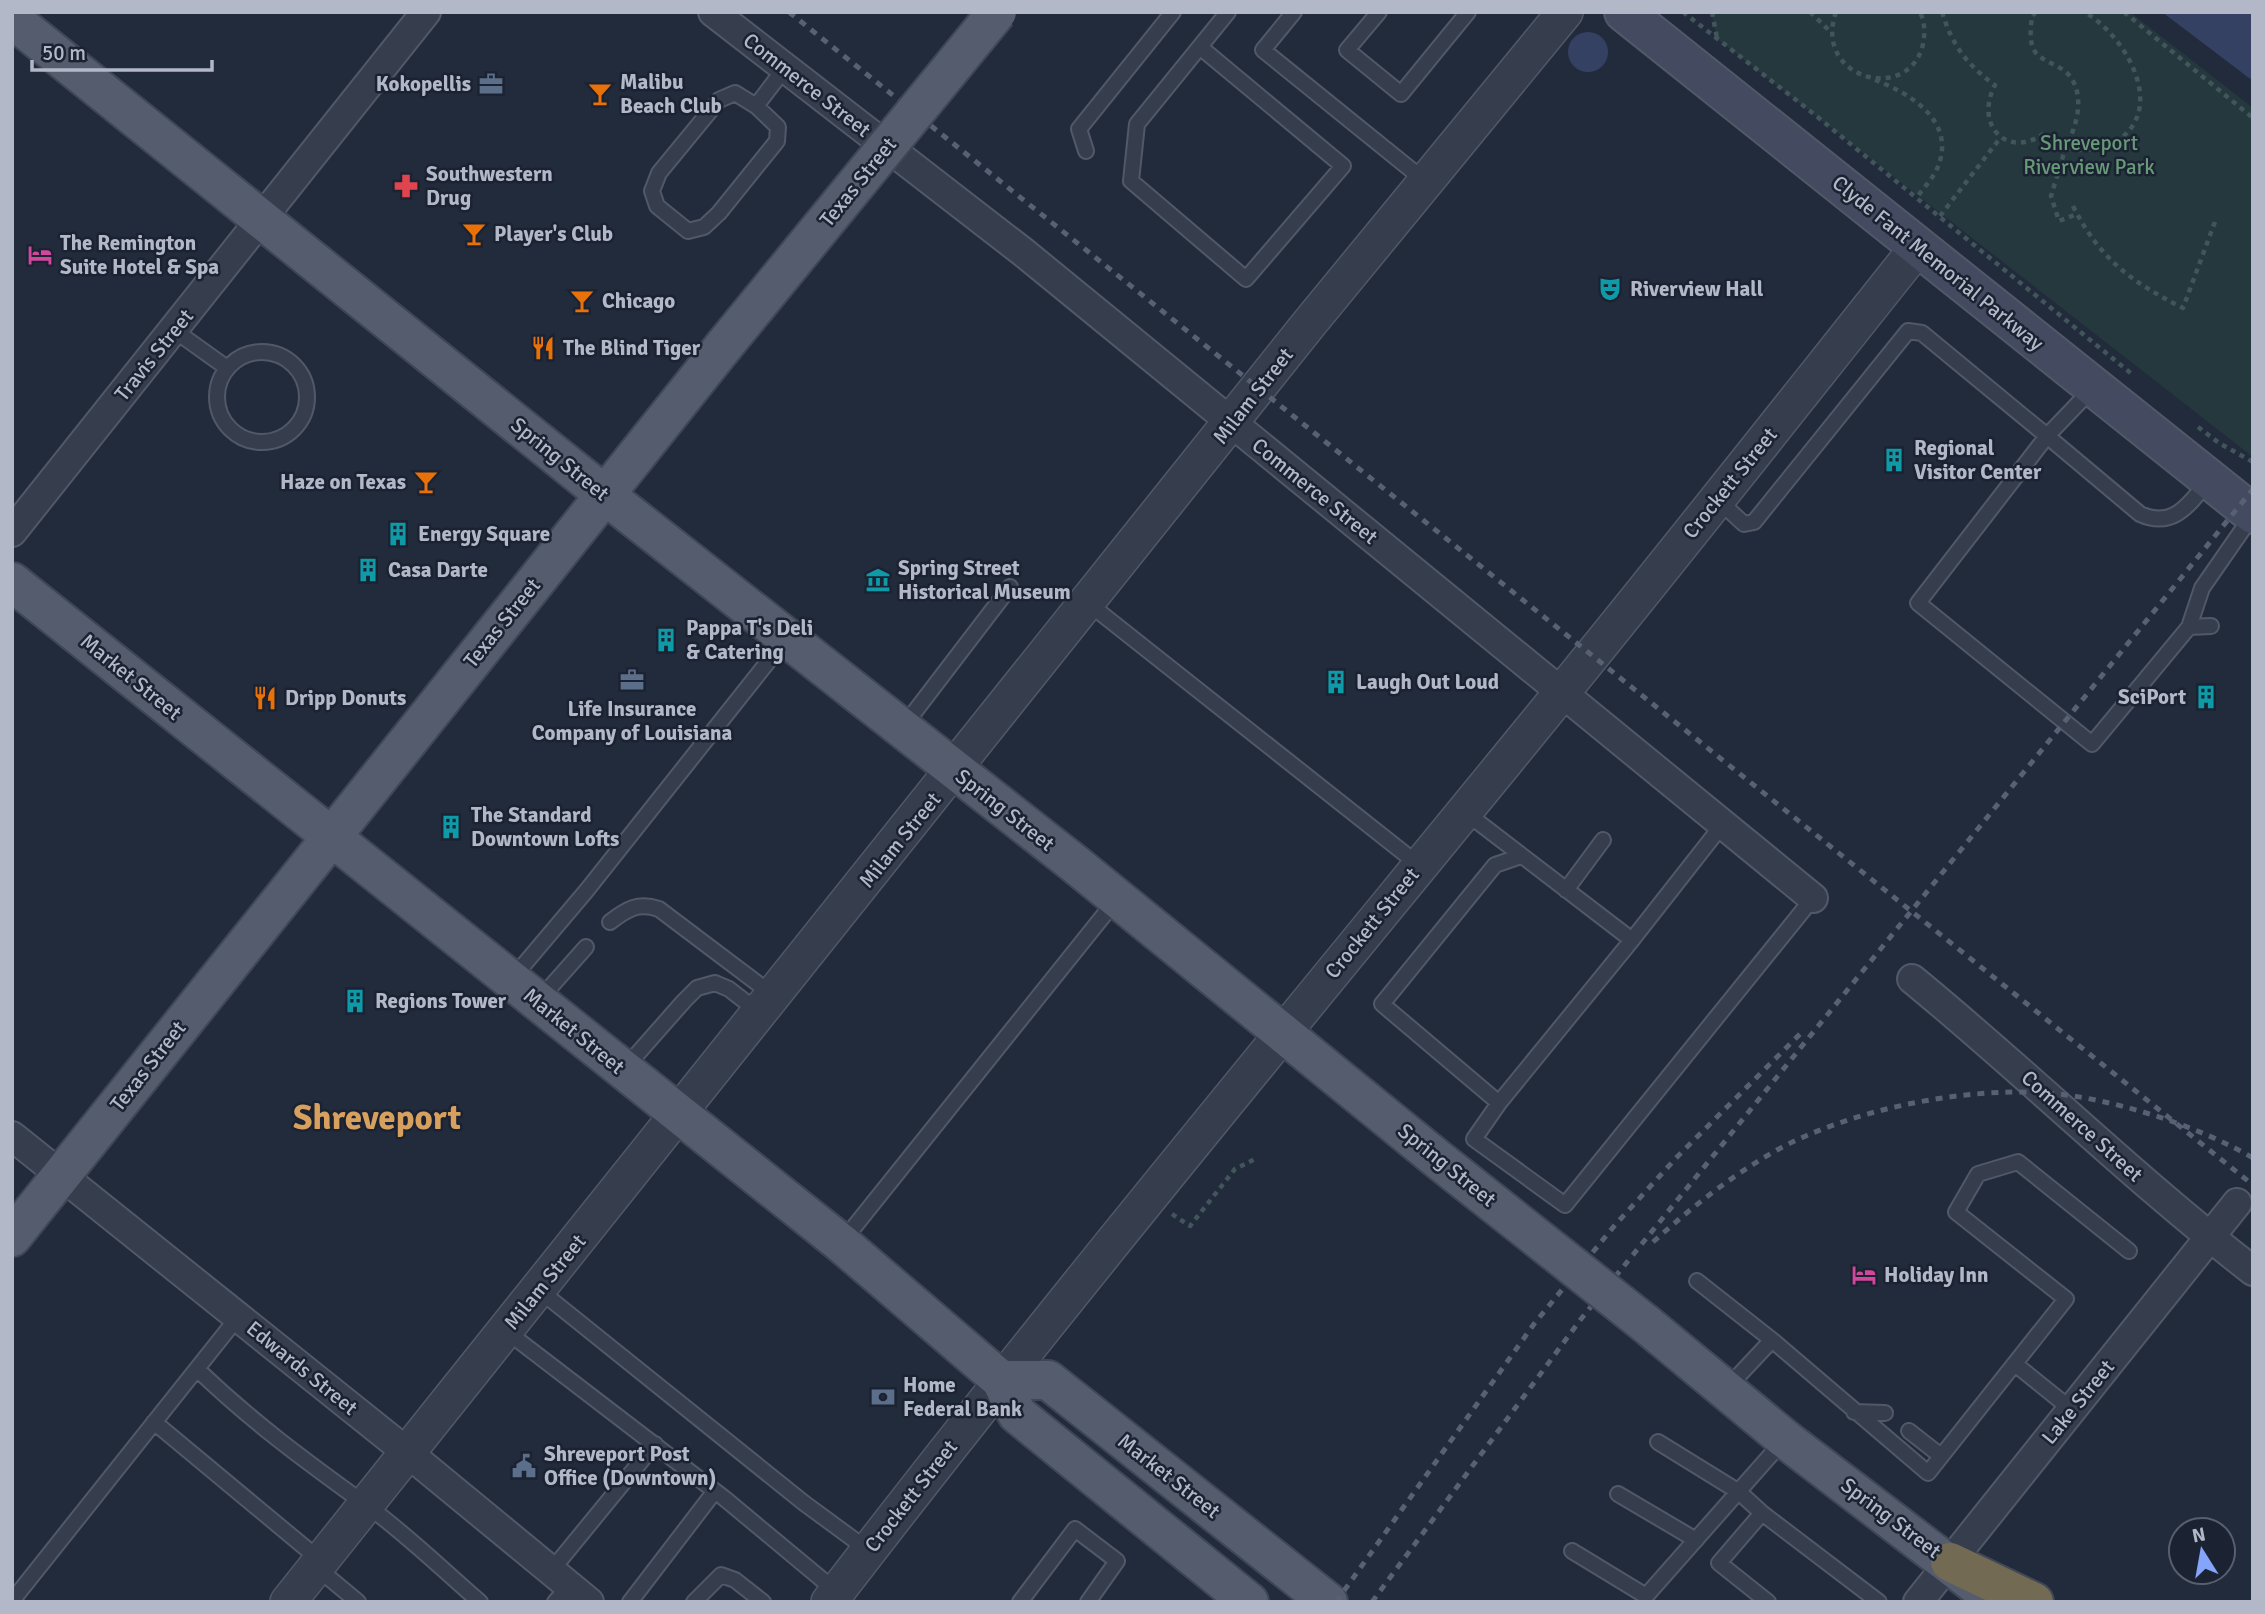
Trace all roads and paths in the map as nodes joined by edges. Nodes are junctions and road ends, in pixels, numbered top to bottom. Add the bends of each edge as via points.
1 (426, 12) edge
2 (713, 12) edge
3 (997, 12) edge
4 (1173, 12) edge
5 (1228, 12) edge
6 (1294, 12) edge
7 (1378, 12) edge
8 (1468, 12) edge
9 (1564, 12) edge
10 (1624, 12) edge
11 (1683, 12) edge
12 (1712, 12) edge
13 (1810, 12) edge
14 (1836, 12) edge
15 (1920, 12) edge
16 (1942, 12) edge
17 (2036, 12) edge
18 (2084, 12) edge
19 (2124, 12) edge
20 (12, 19) edge
21 (1832, 33) junction
22 (1717, 39) junction
23 (1200, 47) junction
24 (785, 68) junction
25 (1871, 79) junction
26 (757, 106) junction
27 (2253, 118) edge
28 (2001, 137) junction
29 (2066, 146) junction
30 (1086, 151) dead end
31 (1426, 181) junction
32 (1917, 197) junction
33 (2073, 206) dead end
34 (2077, 214) junction
35 (1940, 216) junction
36 (2216, 219) dead end
37 (262, 220) junction
38 (1917, 247) junction
39 (174, 330) junction
40 (227, 368) junction
41 (2137, 379) dead end
42 (2093, 387) junction
43 (2188, 420) dead end
44 (1233, 423) junction
45 (2047, 436) junction
46 (2253, 462) edge
47 (2210, 480) junction
48 (605, 495) junction
49 (1717, 499) junction
50 (2253, 514) edge
51 (12, 532) edge
52 (12, 582) edge
53 (1010, 587) dead end
54 (1088, 603) junction
55 (2211, 626) dead end
56 (2189, 627) junction
57 (787, 638) junction
58 (1562, 692) junction
59 (902, 728) junction
60 (955, 771) junction
61 (1464, 811) junction
62 (1723, 824) junction
63 (330, 836) junction
64 (1603, 840) dead end
65 (1521, 856) junction
66 (1419, 865) junction
67 (1566, 890) junction
68 (1813, 898) joint
69 (1118, 899) junction
70 (610, 922) dead end
71 (1632, 940) junction
72 (586, 947) dead end
73 (1912, 979) dead end
74 (524, 991) junction
75 (767, 1005) junction
76 (1282, 1032) junction
77 (623, 1070) junction
78 (1499, 1103) junction
79 (679, 1115) junction
80 (12, 1136) edge
81 (1255, 1159) dead end
82 (62, 1176) junction
83 (2237, 1203) dead end
84 (1171, 1213) dead end
85 (12, 1237) edge
86 (2210, 1238) junction
87 (841, 1243) junction
88 (2129, 1251) dead end
89 (2253, 1271) edge
90 (1697, 1282) dead end
91 (539, 1290) junction
92 (239, 1317) junction
93 (506, 1331) junction
94 (1772, 1340) junction
95 (2015, 1364) junction
96 (197, 1369) junction
97 (1725, 1390) junction
98 (1009, 1397) junction
99 (2071, 1410) junction
100 (1854, 1412) junction
101 (1885, 1413) dead end
102 (154, 1422) junction
103 (1909, 1431) dead end
104 (1785, 1439) junction
105 (1658, 1442) dead end
106 (656, 1444) junction
107 (408, 1452) junction
108 (1941, 1456) junction
109 (715, 1491) junction
110 (1739, 1492) junction
111 (1618, 1494) dead end
112 (366, 1505) junction
113 (1762, 1513) junction
114 (1696, 1540) junction
115 (869, 1551) junction
116 (1572, 1551) dead end
117 (1950, 1562) junction
118 (319, 1564) junction
119 (566, 1590) edge
120 (838, 1599) edge
121 (12, 1601) edge
122 (288, 1602) edge
123 (358, 1602) edge
124 (480, 1602) edge
125 (630, 1602) edge
126 (694, 1602) edge
127 (763, 1602) edge
128 (1020, 1602) edge
129 (1088, 1602) edge
130 (1249, 1602) edge
131 (1328, 1602) edge
132 (1768, 1602) edge
133 (1878, 1602) edge
134 (1918, 1602) edge
135 (1979, 1602) edge
136 (1997, 1602) edge
137 (2034, 1602) edge

1 - 37 street, Travis Street
2 - 24 street, Commerce Street
3 - 48 main road, Texas Street, bridge
4 - 30 lane via 1079,129
5 - 23 lane
6 - 31 lane via 1263,50
7 - 8 lane via 1347,50 1401,94
9 - 31 street, Milam Street
10 - 38 main road, Clyde Fant Memorial Parkway
11 - 22 path
12 - 22 path
13 - 21 path
14 - 21 path
15 - 25 path via 1925,34 1914,63 1894,75
16 - 28 path via 1954,46 1973,69 1995,85 1986,113
17 - 29 path via 2031,39 2036,53 2069,75 2079,104 2075,129
18 - 29 path via 2121,46 2139,80 2140,109 2131,130 2109,147 2074,151
19 - 27 path
20 - 37 main road, Spring Street
21 - 25 path via 1834,46 1848,68
22 - 32 path
23 - 23 lane via 1137,124 1131,181 1246,279 1343,166
24 - 26 lane
24 - 44 street, Commerce Street via 1023,252
25 - 32 path via 1905,92 1931,114 1941,139 1937,169
26 - 26 lane via 735,93 719,100 659,173 652,191 657,206 688,231 704,228 719,214 777,141 778,127
28 - 29 path via 2025,141 2045,133
28 - 35 path
29 - 34 path via 2050,197 2059,221
31 - 44 street, Milam Street
32 - 35 path
33 - 34 path
34 - 36 path via 2099,250 2125,274 2183,308
35 - 41 path
37 - 39 street, Travis Street
37 - 48 main road, Spring Street
38 - 42 main road, Clyde Fant Memorial Parkway
38 - 49 street, Crockett Street
39 - 40 lane
39 - 51 street, Travis Street
40 - 40 lane via 220,380 218,410 234,434 247,441 276,441 301,423 308,393 304,378 283,356 252,353
42 - 45 lane
42 - 47 main road, Clyde Fant Memorial Parkway
43 - 46 path
44 - 54 street, Milam Street
44 - 58 street, Commerce Street
45 - 47 lane via 2152,520 2182,512
45 - 49 lane via 1922,333 1908,331 1754,522 1744,524
45 - 56 lane via 1918,603 2092,744
47 - 50 main road, Clyde Fant Memorial Parkway
48 - 57 main road, Spring Street
48 - 63 main road, Texas Street
49 - 58 street, Crockett Street
50 - 56 lane via 2202,587
52 - 63 main road, Market Street
53 - 59 lane
54 - 60 street, Milam Street
54 - 66 lane
55 - 56 lane
57 - 59 main road, Spring Street
57 - 74 lane via 587,891
58 - 61 street, Crockett Street
58 - 62 street, Commerce Street
59 - 60 main road, Spring Street
60 - 69 main road, Spring Street
60 - 75 street, Milam Street
61 - 65 lane
61 - 66 street, Crockett Street
62 - 68 street, Commerce Street
62 - 71 lane
63 - 74 main road, Market Street
63 - 82 main road, Texas Street
64 - 67 lane
65 - 67 lane
65 - 78 lane via 1495,865 1382,1004
66 - 76 street, Crockett Street
67 - 71 lane
68 - 78 lane via 1565,1205 1474,1139
69 - 76 main road, Spring Street
69 - 87 lane
70 - 75 lane via 644,904 659,909
71 - 78 lane
72 - 74 lane
73 - 86 street, Commerce Street
74 - 77 main road, Market Street
75 - 77 lane via 715,983 697,988
75 - 79 street, Milam Street
76 - 97 main road, Spring Street, bridge
76 - 98 street, Crockett Street
77 - 79 main road, Market Street
79 - 87 main road, Market Street
79 - 91 street, Milam Street
80 - 82 street, Edwards Street
81 - 84 path via 1235,1168 1190,1226
82 - 85 main road, Texas Street
82 - 92 street, Edwards Street
83 - 86 street, Lake Street
86 - 89 street, Commerce Street
86 - 99 street, Lake Street
87 - 98 main road, Market Street
88 - 95 lane via 2018,1162 1978,1174 1956,1212 2066,1299
90 - 94 lane
91 - 93 street, Milam Street
91 - 115 lane
92 - 96 lane
92 - 107 street, Edwards Street
93 - 106 lane
93 - 107 street, Milam Street
94 - 97 lane
94 - 100 lane
95 - 99 lane
95 - 108 lane
96 - 102 lane
96 - 112 lane via 248,1418
97 - 104 main road, Spring Street
98 - 115 street, Crockett Street
98 - 130 main road, Market Street
98 - 131 main road, Market Street via 1048,1380
99 - 117 street, Lake Street
100 - 101 lane
100 - 108 lane via 1928,1473
102 - 118 lane
102 - 121 lane
103 - 108 lane
104 - 110 lane
104 - 117 main road, Spring Street
105 - 110 lane
106 - 109 lane
106 - 119 lane
107 - 112 street, Milam Street
107 - 119 street, Edwards Street
109 - 120 lane
109 - 125 lane
110 - 113 lane
110 - 114 lane
111 - 114 lane
112 - 118 street, Milam Street
112 - 124 lane
113 - 132 lane via 1719,1563
113 - 133 lane
114 - 116 lane via 1646,1596
115 - 120 street, Crockett Street
117 - 134 street, Lake Street
117 - 135 highway
117 - 136 main road, Spring Street
117 - 137 highway
118 - 122 street, Milam Street
118 - 123 lane
126 - 127 lane via 721,1575
128 - 129 lane via 1075,1530 1117,1561

